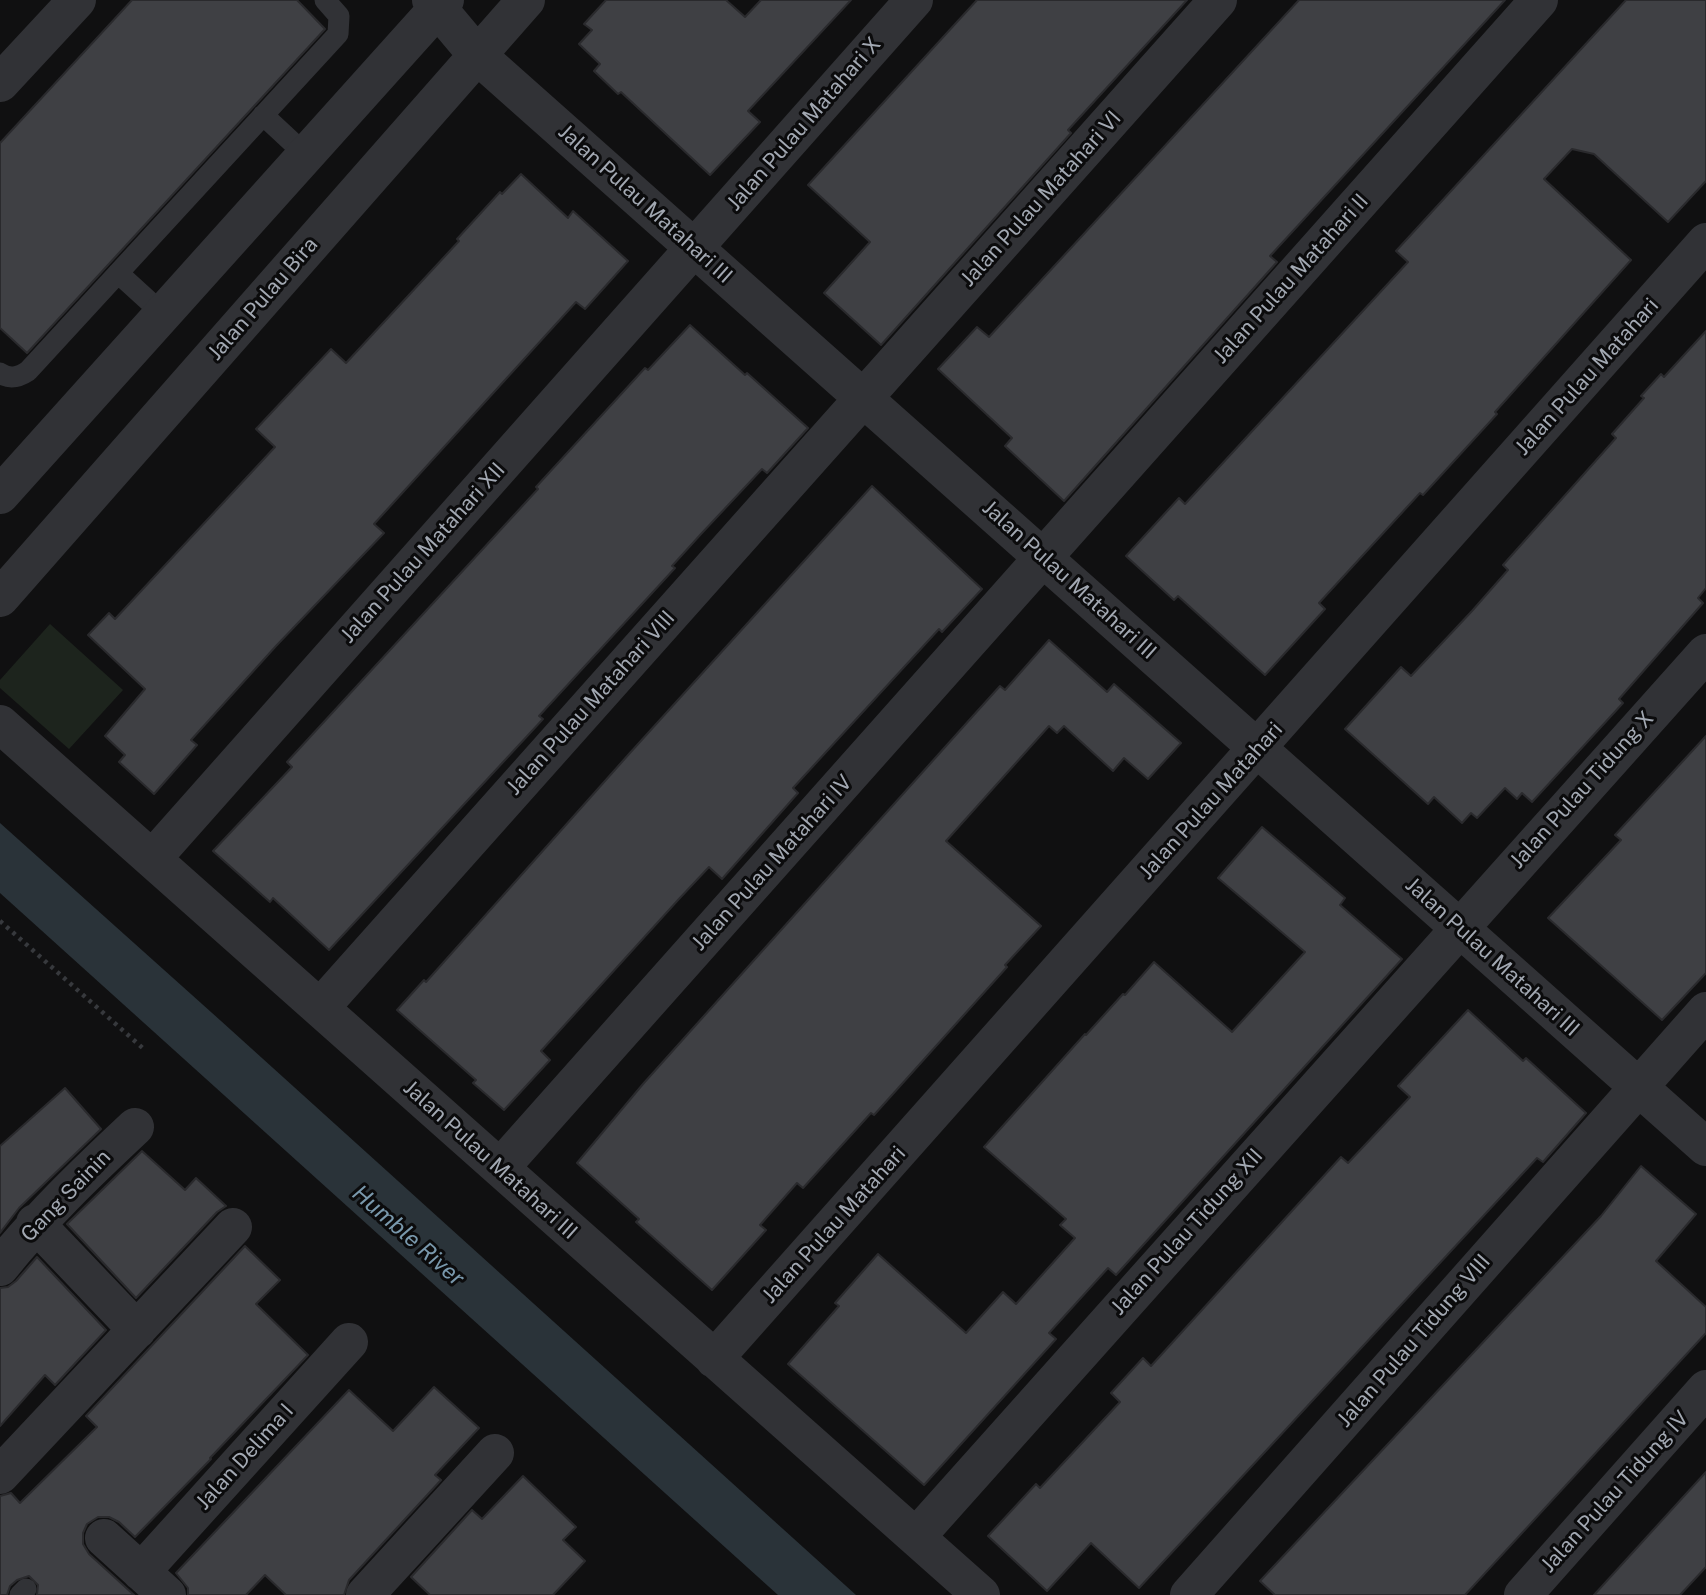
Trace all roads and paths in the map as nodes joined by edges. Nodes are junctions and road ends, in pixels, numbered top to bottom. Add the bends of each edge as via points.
1 (77, 0) edge
2 (325, 0) edge
3 (526, 0) edge
4 (914, 0) edge
5 (1218, 0) edge
6 (1539, 0) edge
7 (438, 2) edge
8 (477, 55) junction
9 (0, 83) edge
10 (263, 115) junction
11 (306, 155) junction
12 (1706, 242) edge
13 (694, 248) junction
14 (118, 273) junction
15 (163, 314) junction
16 (0, 373) edge
17 (863, 397) junction
18 (0, 495) edge
19 (1043, 558) junction
20 (0, 598) edge
21 (1706, 653) edge
22 (0, 724) edge
23 (1258, 748) junction
24 (152, 859) junction
25 (0, 920) edge
26 (1459, 927) junction
27 (320, 1008) junction
28 (1706, 1011) edge
29 (146, 1051) dead end
30 (1638, 1087) junction
31 (135, 1127) dead end
32 (1706, 1147) edge
33 (500, 1168) junction
34 (35, 1223) junction
35 (233, 1227) dead end
36 (0, 1267) edge
37 (137, 1330) junction
38 (349, 1342) dead end
39 (715, 1359) junction
40 (1706, 1389) edge
41 (495, 1453) dead end
42 (0, 1475) edge
43 (916, 1537) junction
44 (104, 1538) dead end
45 (154, 1583) edge
46 (365, 1595) edge
47 (981, 1595) edge
48 (1189, 1595) edge
49 (1523, 1595) edge

1 - 9 street
2 - 10 lane via 339,16 338,34
3 - 8 street, Jalan Pulau Bira
4 - 13 street, Jalan Pulau Matahari X
5 - 17 street, Jalan Pulau Matahari VI
6 - 19 street, Jalan Pulau Matahari II
7 - 8 street, Jalan Pulau Matahari III
7 - 11 street
8 - 13 street, Jalan Pulau Matahari III
8 - 20 street, Jalan Pulau Bira
10 - 11 lane
10 - 14 lane
11 - 15 street
12 - 23 street, Jalan Pulau Matahari
13 - 17 street, Jalan Pulau Matahari III
13 - 24 street, Jalan Pulau Matahari XII
14 - 15 lane
14 - 16 lane via 28,371 16,377
15 - 18 street
17 - 19 street, Jalan Pulau Matahari III
17 - 27 street, Jalan Pulau Matahari VIII
19 - 23 street, Jalan Pulau Matahari III
19 - 33 street, Jalan Pulau Matahari IV
21 - 26 street, Jalan Pulau Tidung X
22 - 24 street, Jalan Pulau Matahari III
23 - 26 street, Jalan Pulau Matahari III
23 - 39 street, Jalan Pulau Matahari
24 - 27 street, Jalan Pulau Matahari III
25 - 29 path
26 - 30 street, Jalan Pulau Matahari III
26 - 43 street, Jalan Pulau Tidung XII
27 - 33 street, Jalan Pulau Matahari III
28 - 30 street, Jalan Pulau Tidung VIII
30 - 32 street, Jalan Pulau Matahari III
30 - 48 street, Jalan Pulau Tidung VIII
31 - 34 street, Gang Sainin
33 - 39 street, Jalan Pulau Matahari III
34 - 36 street, Gang Sainin
34 - 37 street
35 - 37 street
37 - 42 street
38 - 45 street, Jalan Delima I
39 - 43 street, Jalan Pulau Matahari III
40 - 49 street, Jalan Pulau Tidung IV
41 - 46 street
43 - 47 street, Jalan Pulau Matahari III
44 - 45 street

